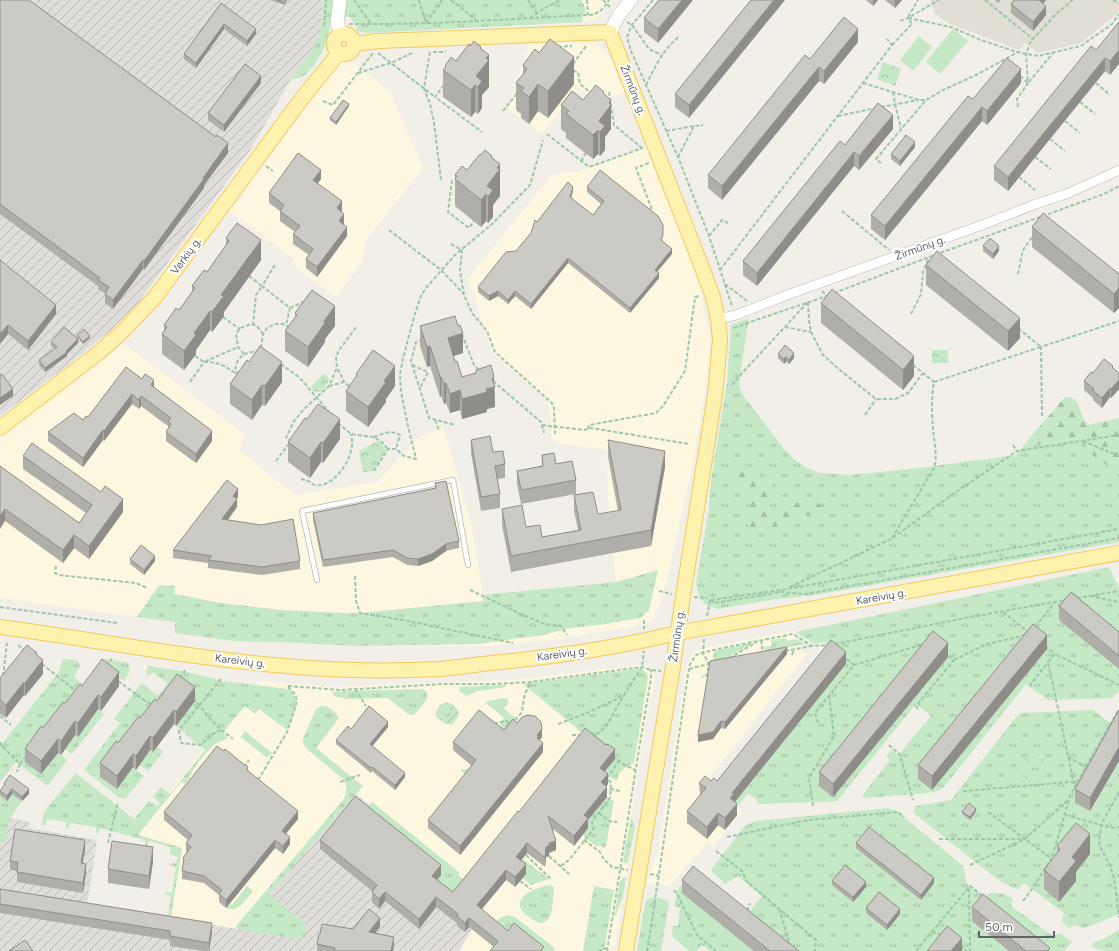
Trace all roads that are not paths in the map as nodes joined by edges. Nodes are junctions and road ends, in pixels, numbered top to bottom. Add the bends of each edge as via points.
1 (340, 0) edge
2 (631, 0) edge
3 (345, 29) junction
4 (610, 32) junction
5 (354, 44) junction
6 (339, 53) junction
7 (1119, 170) edge
8 (718, 319) junction
9 (0, 428) edge
10 (1119, 553) edge
11 (468, 565) dead end
12 (317, 580) dead end
13 (0, 627) edge
14 (677, 633) junction
15 (626, 951) edge

1 - 3 main road via 337,23
2 - 4 main road
3 - 5 main road via 345,34 351,37
3 - 6 main road via 334,44
4 - 5 main road
4 - 8 main road, Žirmūnų g. via 709,285
5 - 6 main road via 349,53
6 - 9 main road, Verkių g. via 303,96 156,296 97,354
7 - 8 street, Žirmūnų g. via 1066,194 736,315
8 - 14 main road, Žirmūnų g. via 720,340 715,395
10 - 14 main road, Kareivių g.
11 - 12 lane via 453,480 302,511
13 - 14 main road, Kareivių g. via 227,660 345,670 440,668 557,656
14 - 15 main road, Žirmūnų g.

